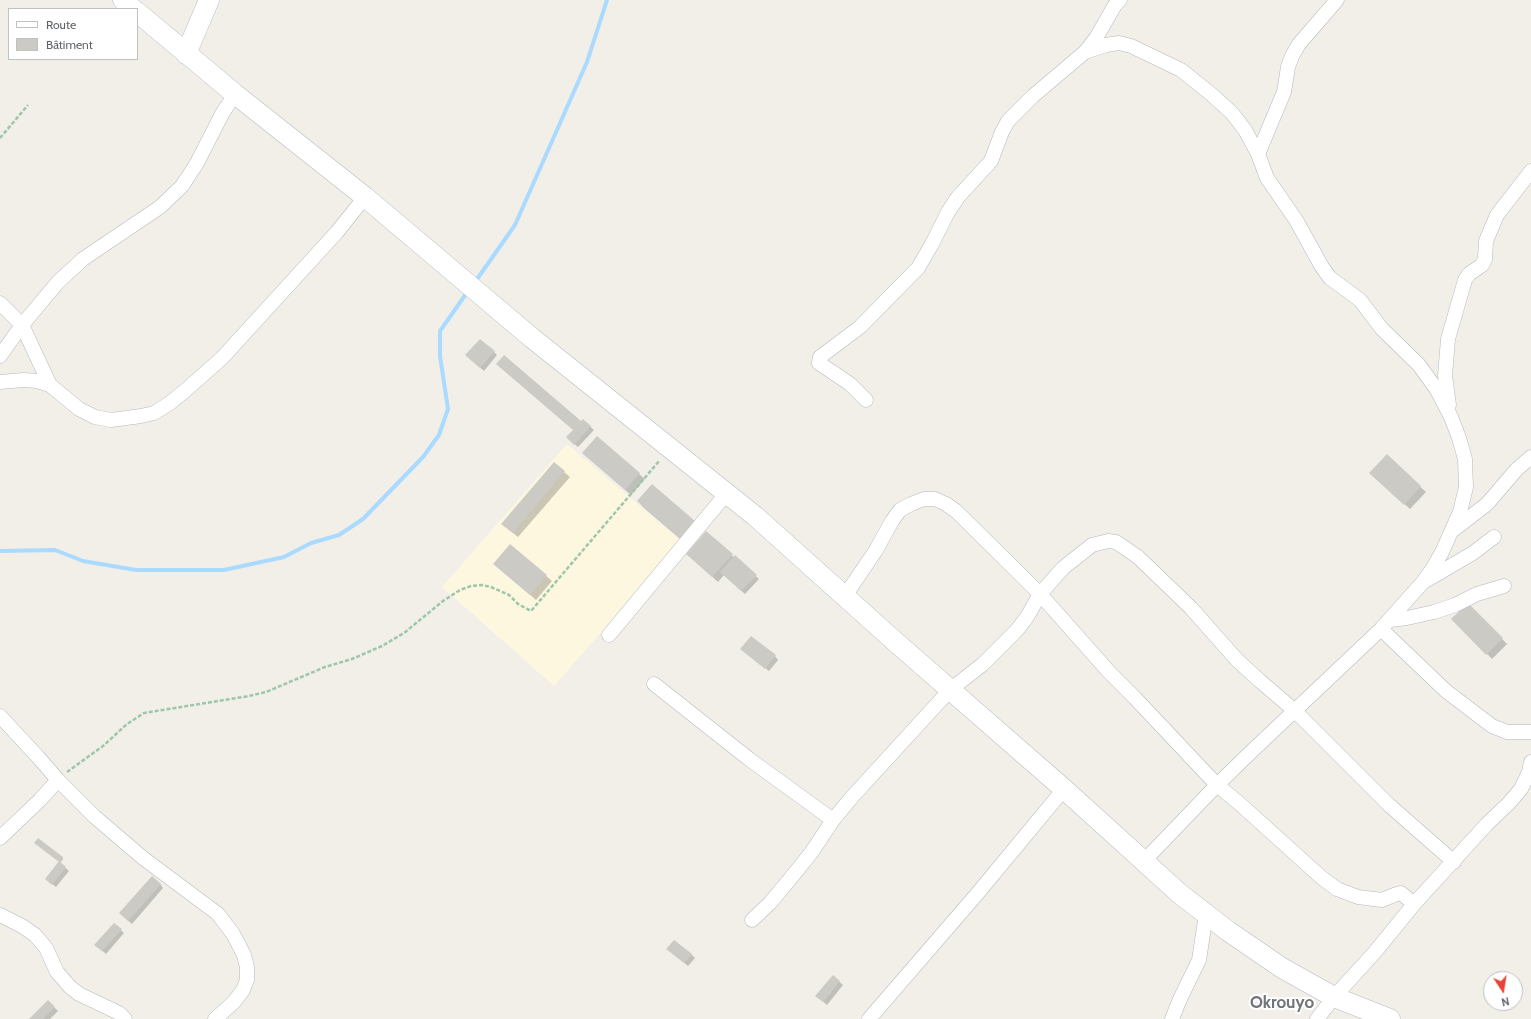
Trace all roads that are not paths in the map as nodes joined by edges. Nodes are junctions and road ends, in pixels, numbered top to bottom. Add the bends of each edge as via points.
1 (123, 0) edge
2 (209, 0) edge
3 (1120, 0) edge
4 (1336, 0) edge
5 (132, 8) edge
6 (138, 13) edge
7 (1085, 52) junction
8 (186, 54) junction
9 (235, 94) junction
10 (1258, 154) junction
11 (1531, 171) edge
12 (365, 197) junction
13 (0, 303) edge
14 (22, 325) junction
15 (0, 356) edge
16 (0, 382) edge
17 (50, 385) junction
18 (866, 400) dead end
19 (1451, 417) junction
20 (1531, 457) edge
21 (727, 493) junction
22 (1452, 531) junction
23 (1494, 537) dead end
24 (1423, 582) junction
25 (1504, 586) dead end
26 (1040, 594) junction
27 (845, 596) junction
28 (1386, 624) junction
29 (608, 635) dead end
30 (654, 684) dead end
31 (950, 690) junction
32 (1295, 711) junction
33 (0, 716) edge
34 (1531, 732) edge
35 (1531, 762) edge
36 (58, 780) junction
37 (1217, 785) junction
38 (1064, 789) junction
39 (833, 820) junction
40 (0, 838) edge
41 (1144, 861) junction
42 (1454, 862) junction
43 (1414, 904) junction
44 (1206, 914) junction
45 (0, 915) edge
46 (752, 920) dead end
47 (1334, 997) junction
48 (125, 1019) edge
49 (215, 1019) edge
50 (869, 1019) edge
51 (1172, 1019) edge
52 (1317, 1019) edge
53 (1390, 1019) edge

1 - 5 main road
2 - 8 main road
3 - 7 street via 1114,5 1096,38
4 - 10 street via 1292,56 1284,92
6 - 8 main road
7 - 10 street via 1118,43 1131,46 1180,70 1232,113
7 - 18 street via 1008,121 991,161 958,197 918,268 860,327 820,357 819,363 850,384
8 - 9 main road
9 - 12 main road
9 - 14 street via 182,186 160,207 83,259 58,282
10 - 19 street via 1267,178 1296,220 1330,278 1360,300 1382,329 1419,365 1437,390
11 - 19 street via 1497,215 1486,241 1482,265 1465,280 1448,339 1445,376
12 - 17 street via 337,232 222,358 170,403 141,416 111,420 95,417 79,409
12 - 21 main road via 532,338
13 - 14 street
14 - 15 street
14 - 17 street
16 - 17 street via 24,380
19 - 22 street via 1465,460 1466,487
20 - 22 street via 1516,469 1487,504
21 - 27 main road
21 - 29 street
22 - 24 street
23 - 24 street via 1473,553
24 - 28 street
25 - 28 street via 1477,594 1456,605
26 - 27 street via 956,511 935,499 924,499 900,510
26 - 31 street via 1028,617 1017,630
26 - 32 street via 1063,568 1092,545 1116,542 1143,562 1191,608 1237,660
26 - 37 street via 1109,672
27 - 31 main road
28 - 32 street
28 - 34 street via 1446,691 1492,726 1507,732
30 - 39 street
31 - 38 main road
31 - 39 street
32 - 37 street
32 - 42 street via 1389,805
33 - 36 street
35 - 42 street via 1521,789
36 - 40 street
36 - 49 street via 95,817 143,858 218,914 234,934 244,955 247,980 244,990
37 - 41 street
37 - 43 street via 1337,889 1377,901 1401,893
38 - 41 main road
38 - 50 street
39 - 46 street via 790,879
41 - 44 main road
42 - 43 street
43 - 47 street
44 - 47 main road via 1282,968
44 - 51 street via 1199,960
45 - 48 street via 35,935 70,987 119,1013
47 - 52 street
47 - 53 main road

